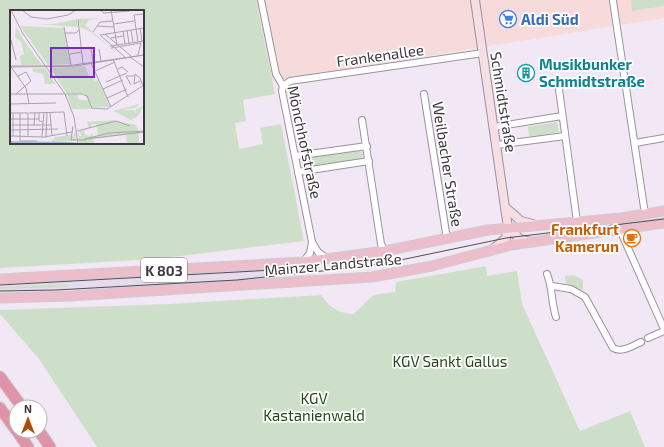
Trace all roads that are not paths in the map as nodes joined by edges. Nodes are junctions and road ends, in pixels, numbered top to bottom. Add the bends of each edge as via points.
1 (260, 0) edge
2 (475, 0) edge
3 (613, 1) edge
4 (483, 53) junction
5 (283, 86) junction
6 (559, 88) dead end
7 (424, 94) dead end
8 (562, 116) junction
9 (362, 120) dead end
10 (494, 127) junction
11 (566, 136) junction
12 (664, 138) edge
13 (635, 143) junction
14 (497, 145) junction
15 (367, 146) junction
16 (295, 156) junction
17 (369, 161) junction
18 (298, 172) junction
19 (505, 207) junction
20 (664, 211) edge
21 (645, 214) junction
22 (577, 222) junction
23 (664, 223) edge
24 (538, 225) junction
25 (508, 228) junction
26 (620, 230) junction
27 (447, 239) junction
28 (312, 242) junction
29 (534, 242) junction
30 (491, 250) junction
31 (385, 251) junction
32 (328, 259) junction
33 (303, 262) junction
34 (547, 274) dead end
35 (0, 279) edge
36 (552, 286) junction
37 (0, 298) edge
38 (556, 317) dead end
39 (664, 330) edge
40 (648, 338) dead end
41 (640, 342) dead end
42 (0, 377) edge
43 (16, 399) edge
44 (0, 408) edge
45 (8, 419) edge

1 - 5 street, Mönchhofstraße via 276,74
2 - 4 main road, Schmidtstraße
3 - 13 street
4 - 5 street, Frankenallee via 290,81
4 - 10 main road, Schmidtstraße
5 - 16 street, Mönchhofstraße
6 - 8 street
7 - 27 street, Weilbacher Straße
8 - 10 street
8 - 11 street
9 - 15 street
10 - 14 main road, Schmidtstraße
11 - 14 street
11 - 22 street
12 - 13 street
13 - 21 street
14 - 19 main road, Schmidtstraße
15 - 16 street
15 - 17 street
16 - 18 street, Mönchhofstraße
17 - 18 street
17 - 31 street via 381,244
18 - 28 street, Mönchhofstraße
19 - 24 main road via 521,221
19 - 25 main road, Schmidtstraße
20 - 21 main road, Mainzer Landstraße
21 - 22 main road, Mainzer Landstraße
22 - 24 main road, Mainzer Landstraße
23 - 26 main road, Mainzer Landstraße
24 - 25 main road, Mainzer Landstraße
25 - 27 main road, Mainzer Landstraße
25 - 29 main road via 520,239
25 - 30 main road via 506,238
26 - 29 main road, Mainzer Landstraße
26 - 39 street
27 - 31 main road, Mainzer Landstraße
28 - 32 street, Mönchhofstraße via 318,252
28 - 33 street via 310,252
29 - 30 main road, Mainzer Landstraße
30 - 37 main road, Mainzer Landstraße / K 803 via 432,266 372,277
31 - 32 main road, Mainzer Landstraße
32 - 33 main road, Mainzer Landstraße / K 803
33 - 35 main road, Mainzer Landstraße / K 803
34 - 36 street
36 - 38 street via 552,304
36 - 41 street via 571,289 585,297 613,348 623,350
39 - 40 street
42 - 43 highway
44 - 45 highway

